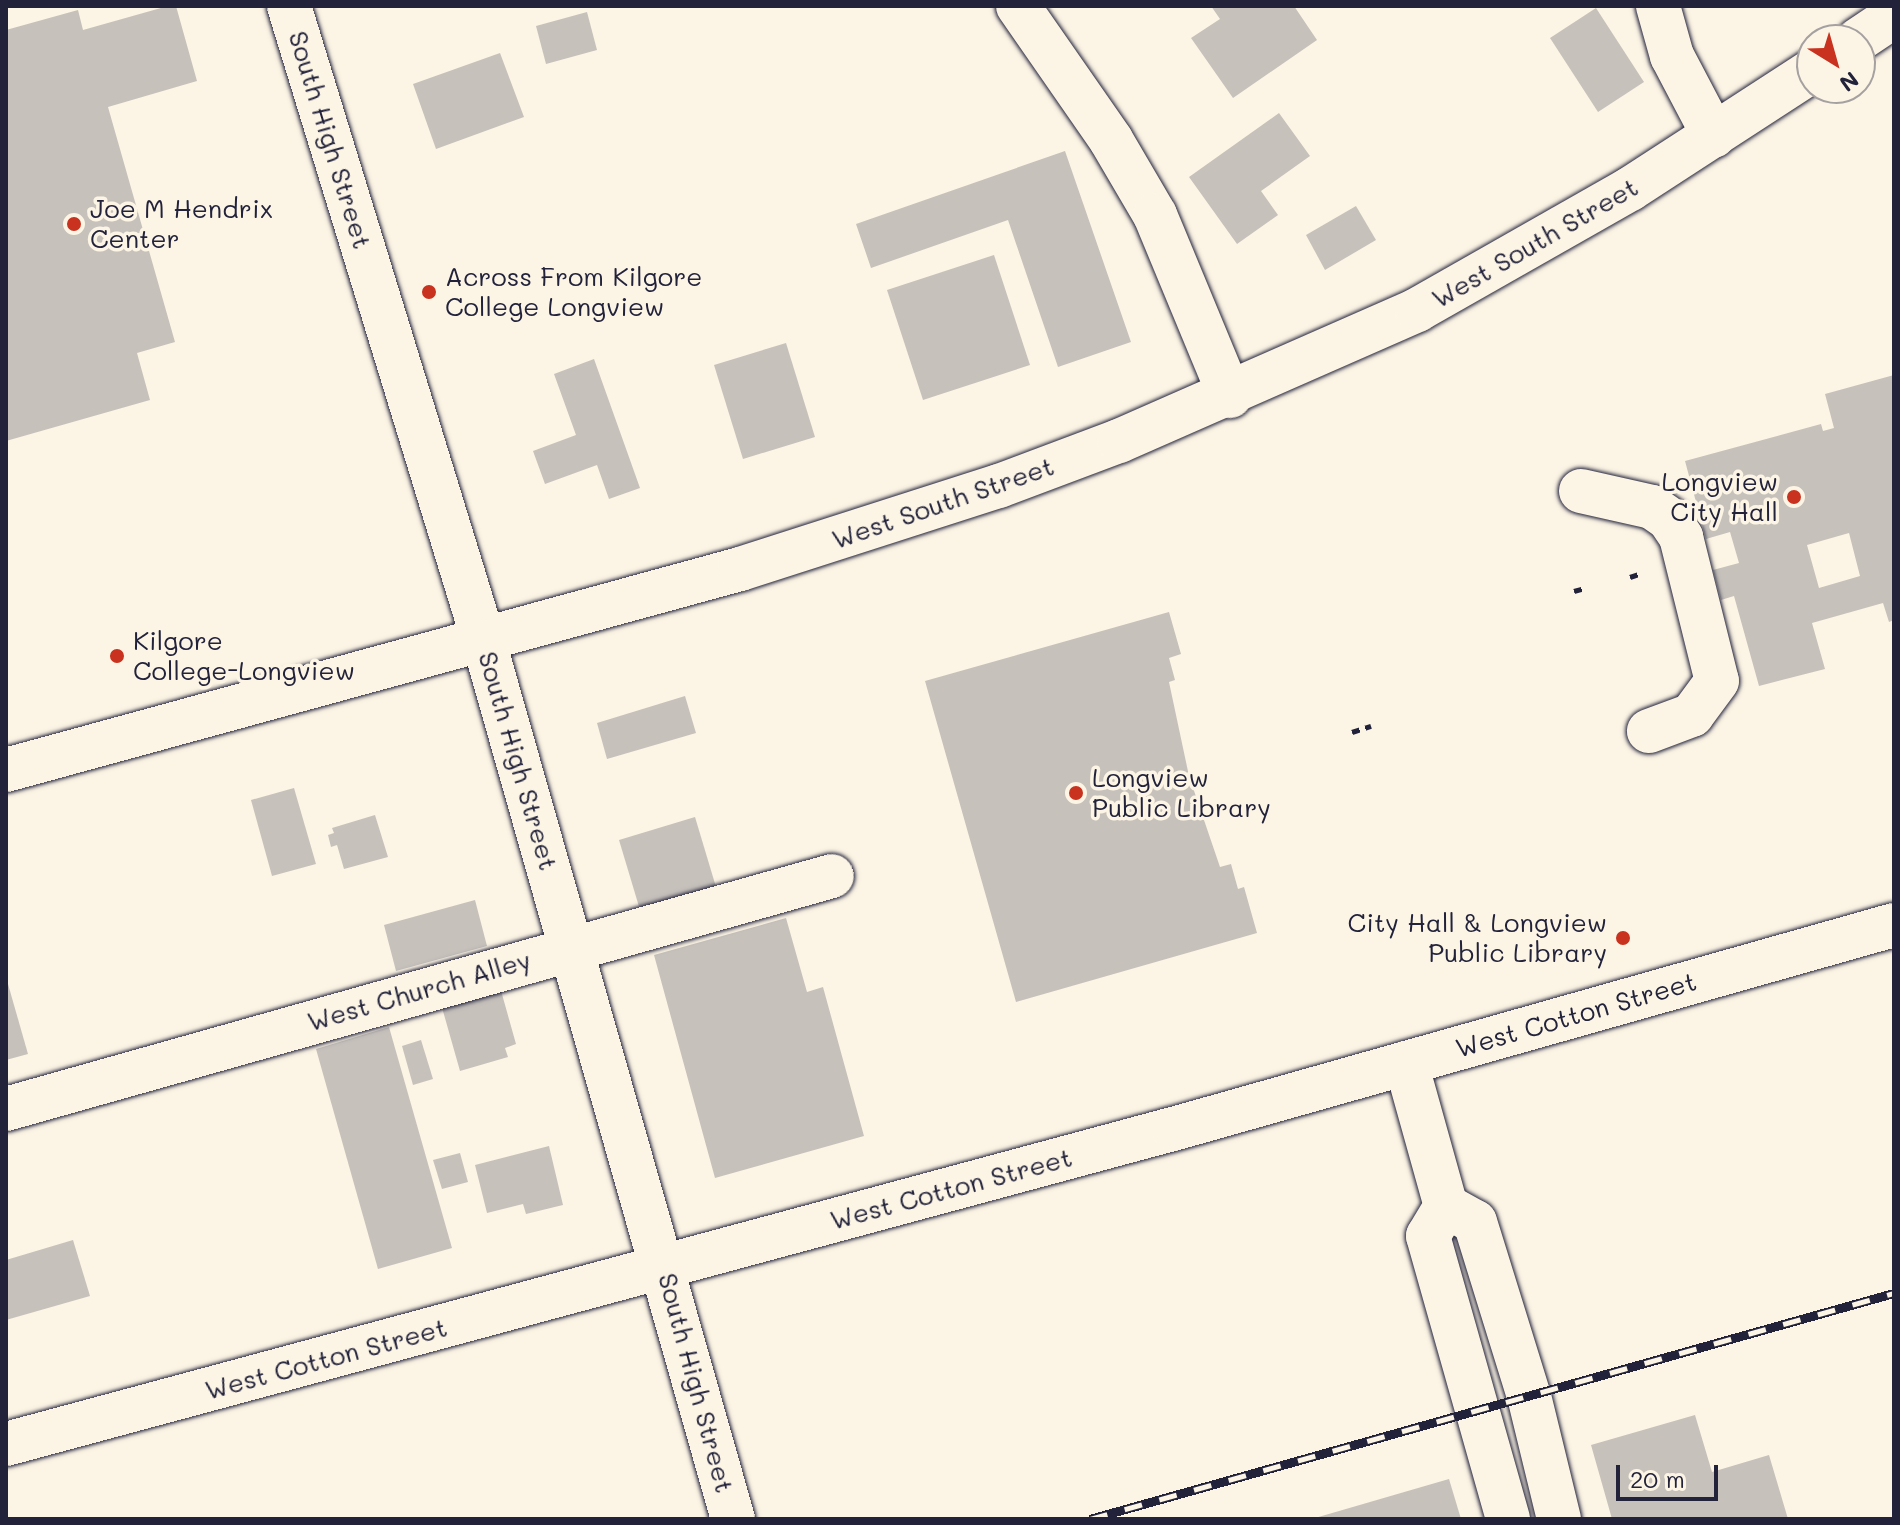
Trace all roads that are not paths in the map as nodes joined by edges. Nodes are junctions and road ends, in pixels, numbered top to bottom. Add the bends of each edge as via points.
1 (289, 6) edge
2 (1018, 6) edge
3 (1658, 6) edge
4 (1894, 16) edge
5 (1876, 28) edge
6 (1796, 82) edge
7 (1714, 136) junction
8 (1230, 396) junction
9 (1581, 491) dead end
10 (484, 642) junction
11 (1649, 731) dead end
12 (6, 770) edge
13 (832, 876) dead end
14 (1894, 925) edge
15 (571, 948) junction
16 (1406, 1063) junction
17 (6, 1109) edge
18 (1446, 1206) junction
19 (665, 1268) junction
20 (6, 1444) edge
21 (733, 1519) edge
22 (1508, 1519) edge
23 (1559, 1519) edge

1 - 10 main road, South High Street
2 - 8 main road via 1148,202
3 - 7 main road via 1672,56
4 - 5 main road
6 - 7 main road, West South Street
7 - 8 main road, West South Street via 1453,290
8 - 10 main road, West South Street via 877,527
9 - 11 main road via 1652,507 1681,537 1717,681 1692,715
10 - 12 main road, West South Street
10 - 15 main road, South High Street
13 - 15 main road, West Church Alley
14 - 16 main road, West Cotton Street
15 - 17 main road, West Church Alley
15 - 19 main road, South High Street
16 - 18 main road
16 - 19 main road, West Cotton Street
18 - 22 main road via 1428,1236
18 - 23 main road via 1475,1222 1529,1396
19 - 20 main road, West Cotton Street
19 - 21 main road, South High Street

